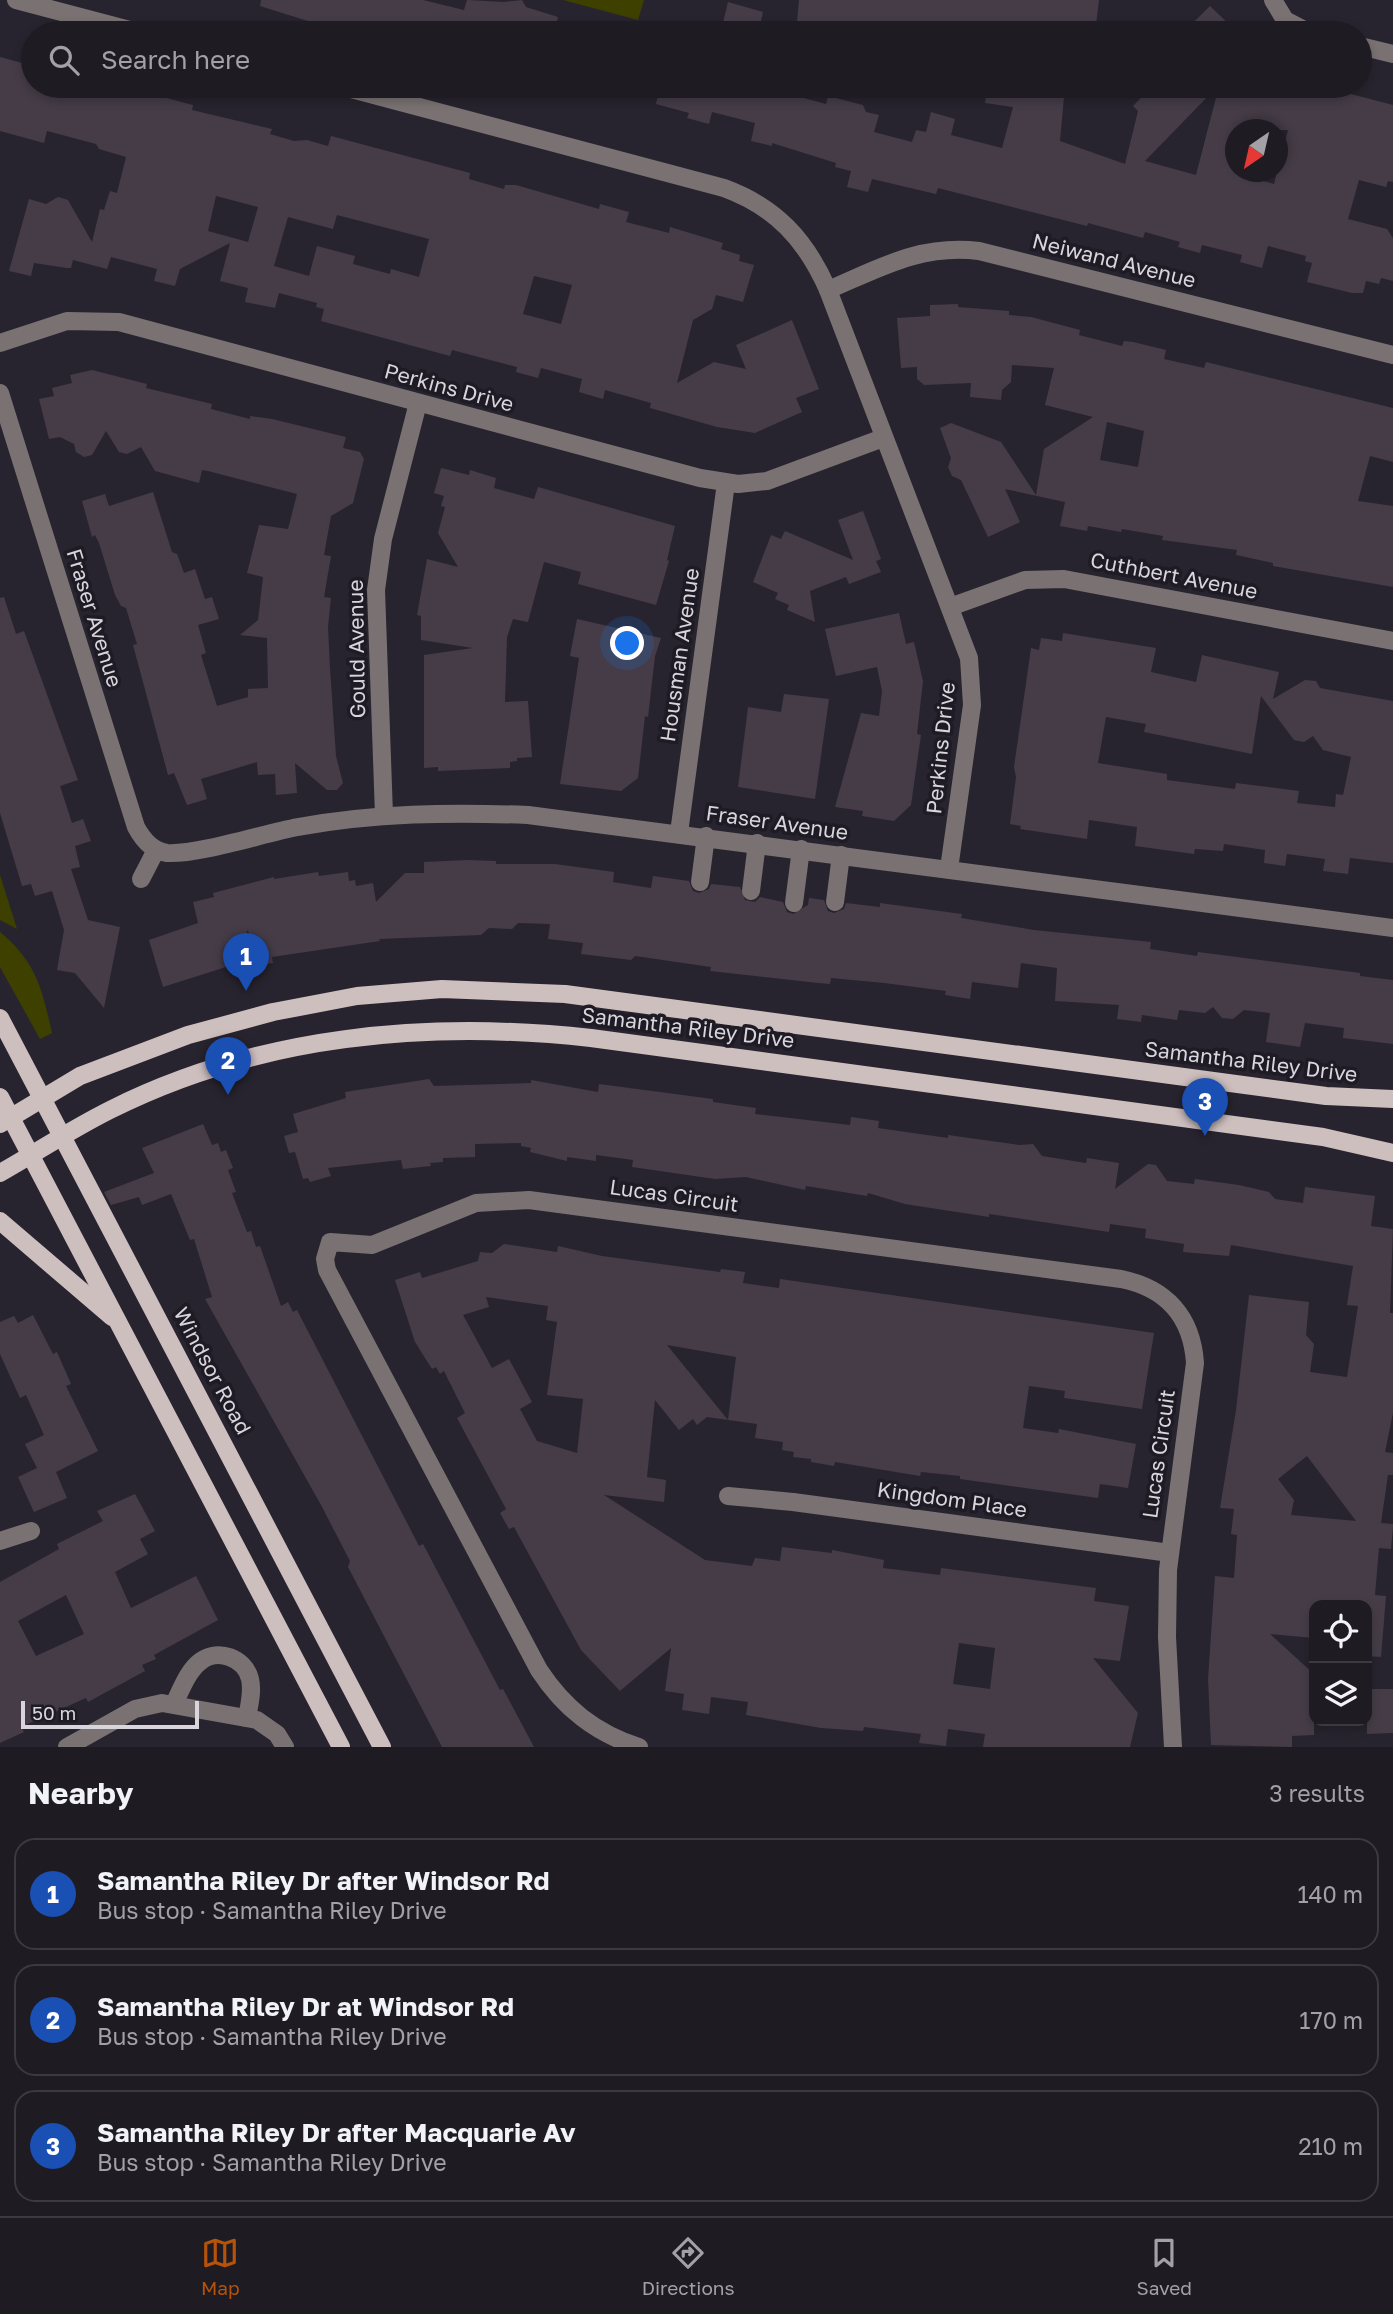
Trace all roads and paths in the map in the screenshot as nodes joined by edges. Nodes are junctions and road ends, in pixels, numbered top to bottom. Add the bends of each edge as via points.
1 (16, 0) edge
2 (1273, 0) edge
3 (96, 21) edge
4 (1287, 21) edge
5 (1372, 49) edge
6 (1393, 54) edge
7 (385, 98) edge
8 (828, 290) junction
9 (0, 343) edge
10 (1393, 355) edge
11 (0, 393) edge
12 (418, 403) junction
13 (883, 438) junction
14 (726, 483) junction
15 (950, 607) junction
16 (1393, 641) edge
17 (384, 815) junction
18 (679, 833) junction
19 (706, 836) junction
20 (757, 843) junction
21 (801, 849) junction
22 (156, 850) junction
23 (841, 855) junction
24 (949, 870) junction
25 (141, 879) dead end
26 (700, 882) dead end
27 (751, 891) dead end
28 (835, 902) dead end
29 (794, 903) dead end
30 (1393, 928) edge
31 (0, 1018) edge
32 (0, 1097) edge
33 (42, 1098) junction
34 (1393, 1099) edge
35 (5, 1121) edge
36 (63, 1137) junction
37 (1393, 1153) edge
38 (31, 1155) junction
39 (0, 1173) edge
40 (0, 1221) edge
41 (122, 1327) junction
42 (728, 1496) dead end
43 (31, 1531) dead end
44 (0, 1541) edge
45 (1170, 1553) junction
46 (174, 1704) junction
47 (247, 1718) junction
48 (634, 1746) edge
49 (67, 1747) edge
50 (285, 1747) edge
51 (341, 1747) edge
52 (382, 1747) edge
53 (1173, 1747) edge

1 - 3 street
2 - 4 street
5 - 6 street
7 - 8 street, Perkins Drive via 742,194 775,215 804,243
8 - 10 street, Neiwand Avenue via 913,254 955,248
8 - 13 street, Perkins Drive
9 - 12 street, Perkins Drive via 67,321 119,323
11 - 22 street, Fraser Avenue via 136,827
12 - 14 street, Perkins Drive
12 - 17 street, Gould Avenue via 383,539 376,590
13 - 14 street, Perkins Drive via 787,476 750,484
13 - 15 street, Perkins Drive
14 - 18 street, Housman Avenue
15 - 16 street, Cuthbert Avenue via 1025,580 1064,579
15 - 24 street, Perkins Drive via 969,658 973,689
17 - 18 street, Fraser Avenue via 528,815
17 - 22 street, Fraser Avenue via 299,827 179,853
18 - 19 street, Fraser Avenue
19 - 20 street, Fraser Avenue
19 - 26 street
20 - 21 street, Fraser Avenue
20 - 27 street
21 - 23 street, Fraser Avenue
21 - 29 street
22 - 25 street
23 - 24 street, Fraser Avenue
23 - 28 street
24 - 30 street, Fraser Avenue
31 - 33 main road, Windsor Road
32 - 35 main road
33 - 34 main road, Samantha Riley Drive via 79,1076 232,1021 357,996 488,989 579,996 1326,1096
33 - 35 main road, Samantha Riley Drive
33 - 36 main road, Windsor Road
35 - 38 main road
36 - 37 main road, Samantha Riley Drive via 153,1091 242,1060 332,1041 467,1030 592,1038 1323,1137
36 - 38 main road, Samantha Riley Drive
36 - 52 main road, Windsor Road
38 - 39 main road, Samantha Riley Drive
38 - 41 main road
40 - 41 main road
41 - 51 main road
42 - 45 street, Kingdom Place
43 - 44 street
45 - 48 street, Lucas Circuit via 1194,1348 1175,1307 1137,1282 529,1199 476,1203 372,1245 330,1242 327,1270 539,1670 578,1716
45 - 53 street, Lucas Circuit via 1167,1637
46 - 47 street
46 - 47 street via 201,1661 228,1657 238,1661 250,1679
46 - 49 street via 135,1709
47 - 50 street via 268,1726

